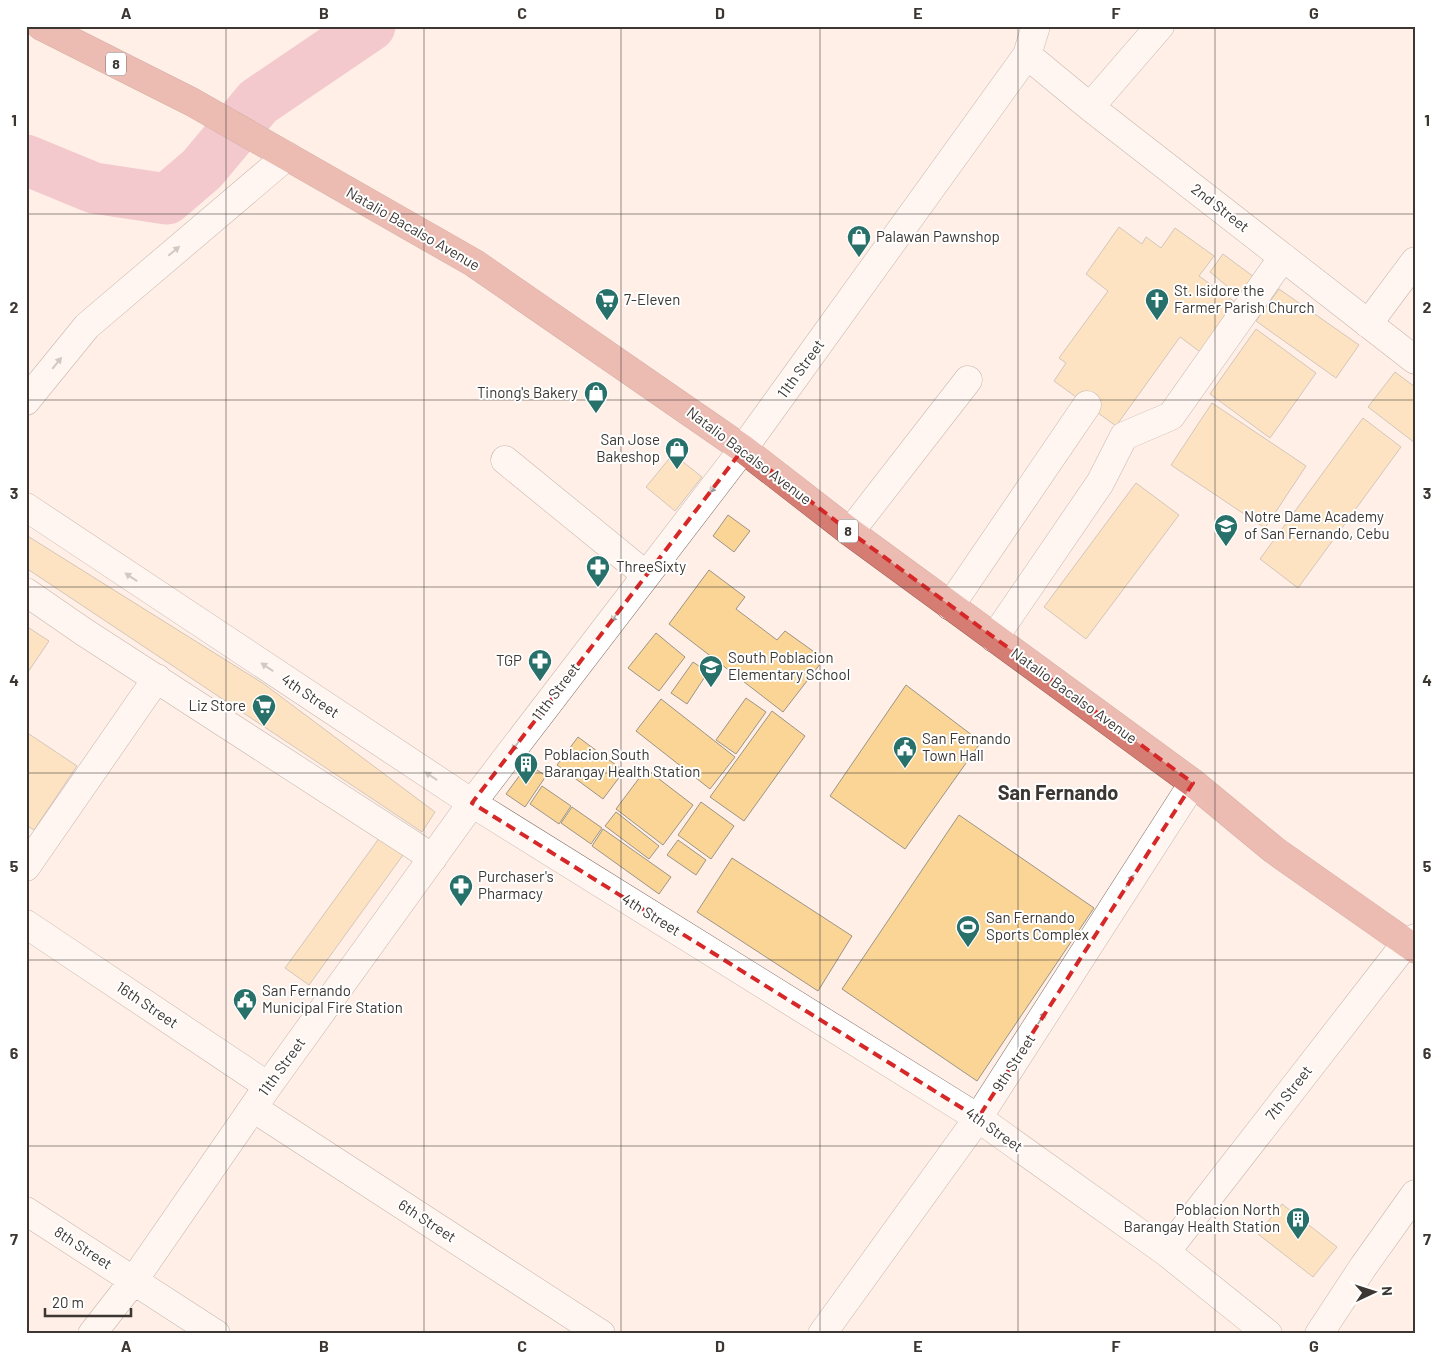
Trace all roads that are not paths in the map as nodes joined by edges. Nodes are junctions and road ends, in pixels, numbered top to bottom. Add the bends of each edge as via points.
1 (41, 26) edge
2 (1036, 26) edge
3 (1160, 26) edge
4 (1027, 55) junction
5 (1090, 107) junction
6 (286, 156) junction
7 (1283, 257) junction
8 (1415, 261) edge
9 (1368, 324) junction
10 (1415, 360) edge
11 (968, 380) dead end
12 (26, 401) edge
13 (1087, 405) dead end
14 (743, 448) junction
15 (506, 460) dead end
16 (26, 507) edge
17 (850, 532) junction
18 (646, 575) junction
19 (26, 592) edge
20 (950, 606) junction
21 (994, 638) junction
22 (157, 678) junction
23 (1193, 783) junction
24 (472, 803) junction
25 (30, 853) edge
26 (433, 858) junction
27 (26, 924) edge
28 (1412, 943) edge
29 (268, 1086) junction
30 (253, 1108) junction
31 (978, 1118) junction
32 (1415, 1194) edge
33 (26, 1211) edge
34 (1166, 1252) junction
35 (134, 1280) junction
36 (92, 1334) edge
37 (216, 1334) edge
38 (601, 1334) edge
39 (822, 1334) edge
40 (1268, 1334) edge
41 (1319, 1334) edge

1 - 6 highway, Natalio Bacalso Avenue / 8 via 192,102
2 - 4 street, 11th Street
3 - 5 street
4 - 5 street, 2nd Street
4 - 14 street, 11th Street
5 - 7 street, 2nd Street
12 -> 6 street via 87,326
6 - 14 highway, Natalio Bacalso Avenue / 8 via 474,263
7 - 9 street, 2nd Street
7 - 21 street via 1171,416 1124,436 1100,483
8 - 9 street
9 - 10 street, 2nd Street
11 - 17 street
13 - 20 street
14 - 17 highway, Natalio Bacalso Avenue / 8
14 -> 18 street, 11th Street
15 - 18 street
24 -> 16 street, 4th Street
17 - 20 highway, Natalio Bacalso Avenue / 8
18 -> 24 street, 11th Street
19 - 22 street
20 - 21 highway, Natalio Bacalso Avenue / 8
21 - 23 highway, Natalio Bacalso Avenue / 8
22 - 25 street
22 - 26 street
23 - 28 highway, Natalio Bacalso Avenue / 8 via 1274,850
31 -> 23 street, 9th Street
24 - 26 street, 11th Street
24 - 31 street, 4th Street
26 - 29 street, 11th Street
27 - 29 street, 16th Street
28 - 34 street, 7th Street
29 - 30 street, 11th Street
30 - 35 street, 11th Street
30 - 38 street, 6th Street
31 - 34 street, 4th Street
31 - 39 street, 9th Street
32 - 41 street
33 - 35 street, 8th Street
34 - 40 street, 4th Street
35 - 36 street, 11th Street
35 - 37 street, 8th Street

